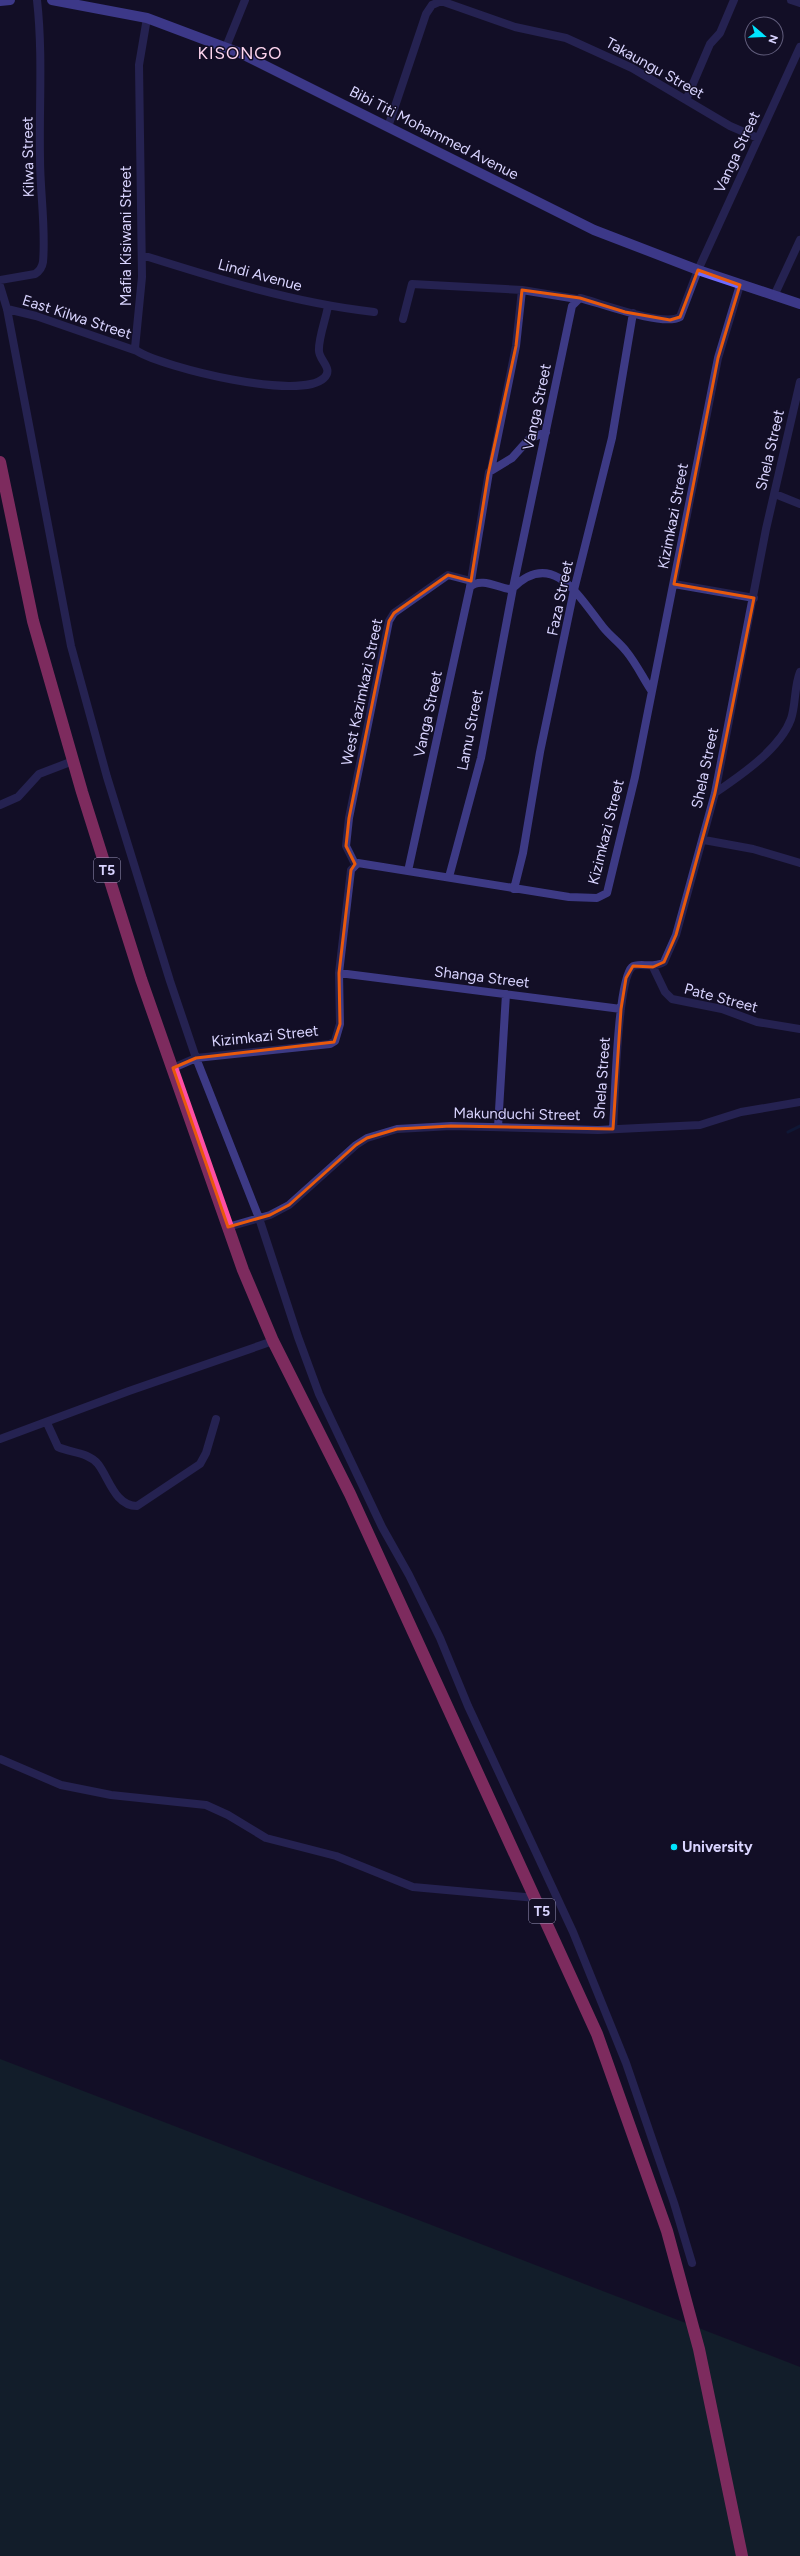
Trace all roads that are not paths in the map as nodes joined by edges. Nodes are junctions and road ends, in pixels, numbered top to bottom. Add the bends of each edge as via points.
1 (10, 0) edge
2 (37, 0) edge
3 (52, 0) edge
4 (245, 0) edge
5 (734, 0) edge
6 (791, 0) edge
7 (0, 1) edge
8 (435, 1) edge
9 (800, 3) edge
10 (147, 18) junction
11 (226, 47) junction
12 (800, 47) edge
13 (686, 100) junction
14 (388, 127) junction
15 (758, 138) junction
16 (800, 240) edge
17 (142, 256) junction
18 (698, 270) junction
19 (0, 280) edge
20 (740, 285) junction
21 (0, 286) edge
22 (522, 290) junction
23 (774, 296) junction
24 (577, 299) junction
25 (800, 304) edge
26 (328, 306) junction
27 (8, 309) junction
28 (374, 312) dead end
29 (633, 313) junction
30 (403, 320) dead end
31 (137, 352) junction
32 (800, 382) edge
33 (546, 432) junction
34 (0, 462) edge
35 (491, 470) junction
36 (775, 494) junction
37 (800, 504) edge
38 (471, 584) junction
39 (674, 584) junction
40 (513, 588) junction
41 (574, 590) junction
42 (754, 598) junction
43 (800, 672) edge
44 (651, 690) junction
45 (73, 761) junction
46 (715, 793) junction
47 (0, 805) edge
48 (704, 840) junction
49 (800, 863) edge
50 (355, 864) junction
51 (408, 871) junction
52 (449, 877) junction
53 (514, 889) junction
54 (653, 967) junction
55 (340, 973) junction
56 (506, 994) junction
57 (621, 1009) junction
58 (800, 1029) edge
59 (196, 1058) junction
60 (172, 1068) junction
61 (800, 1102) edge
62 (498, 1126) junction
63 (613, 1129) junction
64 (259, 1218) junction
65 (228, 1227) junction
66 (273, 1341) junction
67 (216, 1419) dead end
68 (47, 1423) junction
69 (0, 1439) edge
70 (0, 1759) edge
71 (536, 1898) junction
72 (692, 2263) dead end
73 (742, 2556) edge

1 - 7 street
2 - 19 street, Kilwa Street via 41,56 43,263 39,272 35,274
3 - 10 street, Bibi Titi Mohammed Avenue
4 - 11 street
5 - 13 street via 720,33 710,44
6 - 9 street
8 - 13 street, Takaungu Street via 516,27 566,38 632,68
8 - 14 street, Takaungu Street via 426,14
10 - 11 street, Bibi Titi Mohammed Avenue
10 - 17 street, Mafia Kisiwani Street via 139,65
11 - 14 street, Bibi Titi Mohammed Avenue
12 - 15 street, Vanga Street
13 - 15 street, Takaungu Street via 730,126
14 - 18 street, Bibi Titi Mohammed Avenue via 594,230
15 - 18 street, Vanga Street
16 - 23 street
17 - 26 street, Lindi Avenue via 201,274
17 - 31 street, Mafia Kisiwani Street via 140,314 135,348
18 - 20 street, Bibi Titi Mohammed Avenue
18 - 29 street, Vanga Street via 680,317 670,320
20 - 23 street, Bibi Titi Mohammed Avenue
20 - 39 street, Kizimkazi Street via 718,358 684,521
21 - 27 street
22 - 24 street
22 - 30 street via 411,284
22 - 35 street, Vanga Street via 516,346
23 - 25 street, Bibi Titi Mohammed Avenue
24 - 29 street, Vanga Street
24 - 33 street, Vanga Street via 572,306
26 - 28 street, Lindi Avenue
26 - 31 street via 318,350 327,373 324,378 305,386 274,386 204,374
27 - 31 street, East Kilwa Street via 36,316
27 - 59 street via 71,646 106,777
29 - 41 street, Faza Street via 612,438
32 - 36 street, Shela Street
33 - 35 street via 529,438 512,458
33 - 40 street, Vanga Street
34 - 45 highway, T5 via 33,621
35 - 38 street, Vanga Street
36 - 37 street
36 - 42 street, Shela Street
38 - 40 street via 481,582
38 - 50 street, West Kazimkazi Street via 448,575 394,613 389,621 349,818 346,846
38 - 51 street, Vanga Street
39 - 42 street
39 - 44 street, Kizimkazi Street
40 - 41 street via 527,577 545,573 561,578
40 - 52 street, Lamu Street via 481,758
41 - 44 street via 626,651
41 - 53 street, Faza Street via 540,752 524,853
42 - 46 street, Shela Street
43 - 46 street via 787,728 756,762
44 - 53 street, Kizimkazi Street via 635,777 607,893 597,898 569,897
45 - 47 street via 39,774 24,792
45 - 60 highway, T5
46 - 48 street, Shela Street
48 - 49 street via 753,849
48 - 54 street, Shela Street via 671,948 664,962
50 - 51 street, Kizimkazi Street via 371,864
50 - 55 street, Kizimkazi Street via 351,870
51 - 52 street, Kizimkazi Street
52 - 53 street, Kizimkazi Street
54 - 57 street, Shela Street via 632,967 626,978
54 - 58 street, Pate Street via 665,992 672,999 722,1009 757,1022
55 - 56 street, Shanga Street
55 - 59 street, Kizimkazi Street via 340,1024 337,1038 333,1043
56 - 57 street, Shanga Street
56 - 62 street
57 - 63 street, Shela Street
59 - 60 street, Kizimkazi Street
59 - 64 street
60 - 65 highway, T5
61 - 63 street, Makunduchi Street via 741,1112 700,1125
62 - 63 street, Makunduchi Street
62 - 64 street, Makunduchi Street via 397,1129 367,1138 334,1163 306,1192 289,1205
64 - 65 street, Makunduchi Street
64 - 72 street via 319,1394 382,1527 440,1638 468,1706 573,1932 626,2063
65 - 66 highway, T5 via 254,1299
66 - 68 street via 129,1391
66 - 71 highway, T5 via 326,1444
67 - 68 street via 200,1464 141,1504 133,1506 123,1500 109,1484 98,1463 86,1455 58,1447
68 - 69 street
70 - 71 street via 61,1785 112,1795 206,1805 266,1838 336,1856 413,1888
71 - 73 highway, T5 via 597,2034 667,2231 699,2349

